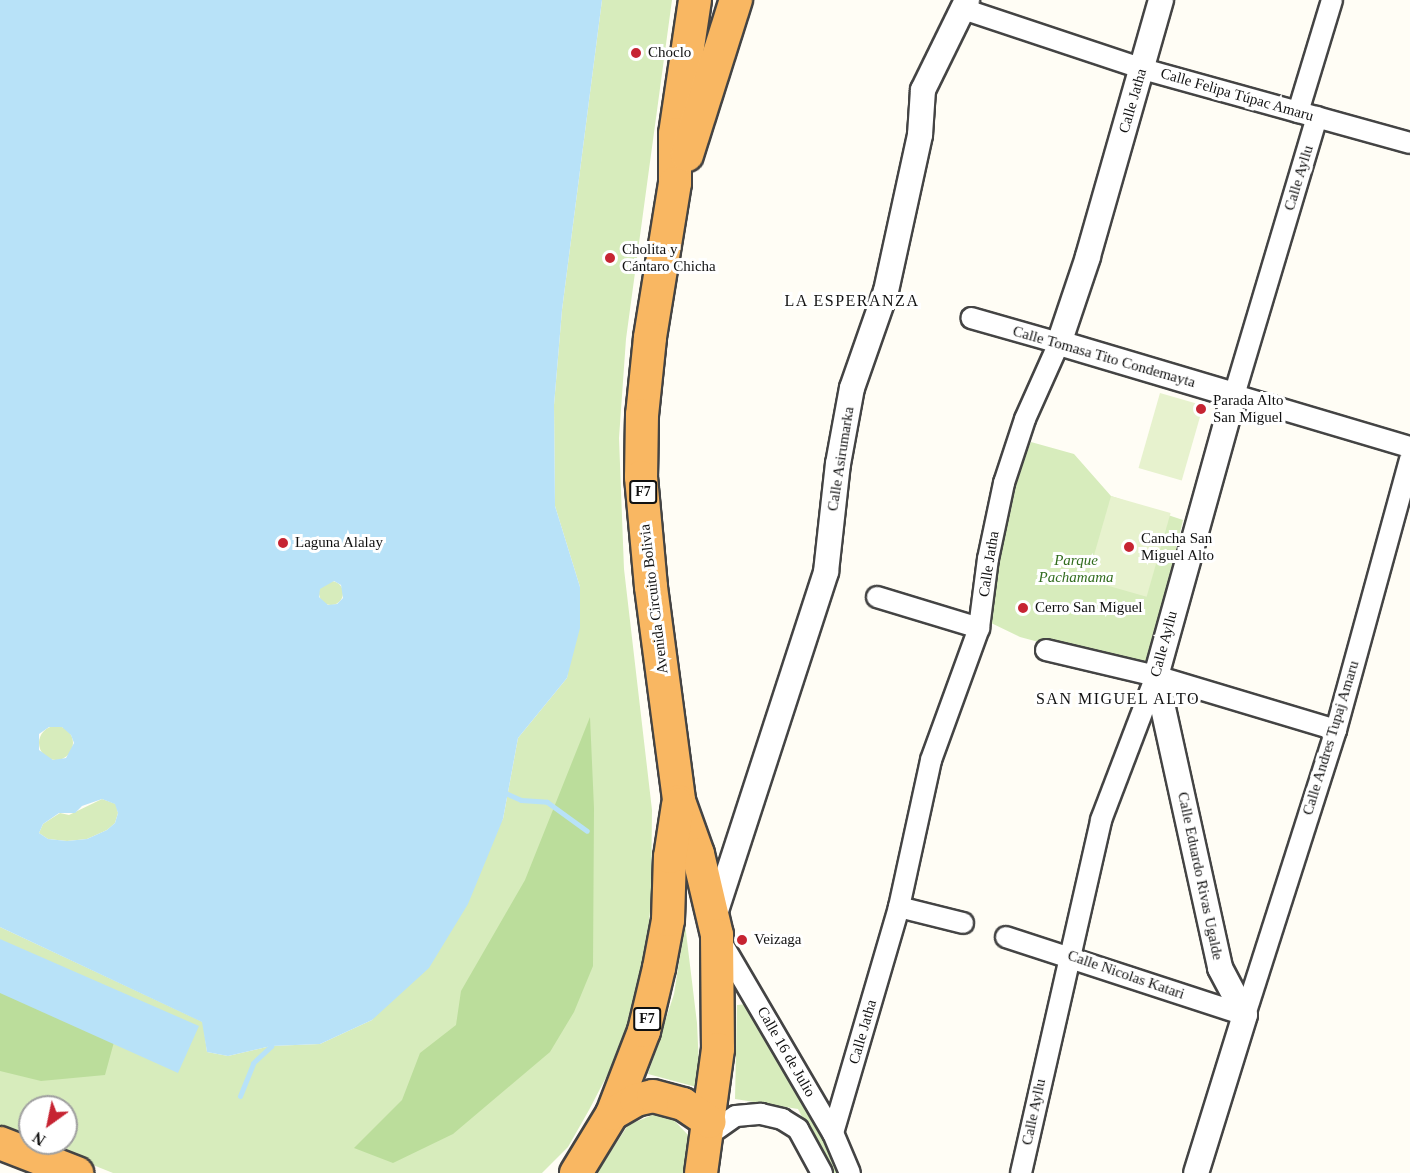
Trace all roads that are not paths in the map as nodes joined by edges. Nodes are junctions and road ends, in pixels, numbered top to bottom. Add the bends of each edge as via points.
1 (695, 0) edge
2 (736, 0) edge
3 (1161, 0) edge
4 (1332, 0) edge
5 (965, 5) edge
6 (1143, 69) junction
7 (1298, 112) junction
8 (1317, 117) junction
9 (1410, 143) edge
10 (675, 183) junction
11 (971, 318) dead end
12 (1059, 343) junction
13 (1234, 395) junction
14 (1410, 447) edge
15 (1410, 459) edge
16 (878, 597) dead end
17 (979, 628) junction
18 (1046, 650) dead end
19 (1156, 676) junction
20 (1336, 730) junction
21 (679, 801) junction
22 (899, 907) junction
23 (963, 923) dead end
24 (715, 927) junction
25 (1006, 937) dead end
26 (1068, 955) junction
27 (1245, 1015) junction
28 (612, 1114) junction
29 (709, 1129) junction
30 (833, 1133) junction
31 (0, 1143) edge
32 (0, 1161) edge
33 (32, 1173) edge
34 (77, 1173) edge
35 (576, 1173) edge
36 (701, 1173) edge
37 (822, 1173) edge
38 (849, 1173) edge
39 (1021, 1173) edge
40 (1196, 1173) edge

1 - 10 highway, Avenida Circuito Bolivia / F7 via 675,134
2 - 10 highway, Avenida Circuito Bolivia / F7 via 693,141
3 - 6 street, Calle Jatha
4 - 7 street
5 - 6 street, Calle Felipa Túpac Amaru
5 - 24 street, Calle Asirumarka via 923,90 920,135 886,291 852,388 838,464 826,572
6 - 7 street, Calle Felipa Túpac Amaru
6 - 12 street, Calle Jatha
7 - 8 street, Calle Felipa Túpac Amaru
8 - 9 street, Calle Felipa Túpac Amaru
8 - 13 street, Calle Ayllu
10 - 21 highway, Avenida Circuito Bolivia / F7 via 650,338 641,477
11 - 12 street, Calle Tomasa Tito Condemayta
12 - 13 street, Calle Tomasa Tito Condemayta
12 - 17 street, Calle Jatha via 1025,419 1004,483
13 - 14 street, Calle Tomasa Tito Condemayta
13 - 19 street, Calle Ayllu
15 - 20 street, Calle Andres Tupaj Amaru
16 - 17 street
17 - 22 street, Calle Jatha via 931,760
18 - 19 street
19 - 20 street
19 - 26 street, Calle Ayllu via 1101,820
19 - 27 street, Calle Eduardo Rivas Ugalde via 1220,968
20 - 27 street, Calle Andres Tupaj Amaru
21 - 24 highway, Avenida Circuito Bolivia / F7 via 698,854
21 - 28 highway, Avenida Circuito Bolivia / F7 via 670,857 668,920 659,968 644,1031
22 - 23 street
22 - 30 street, Calle Jatha
24 - 29 highway, Avenida Circuito Bolivia / F7 via 718,1049
24 - 30 street, Calle 16 de Julio
25 - 26 street, Calle Nicolas Katari
26 - 27 street, Calle Nicolas Katari
26 - 39 street, Calle Ayllu
27 - 40 street
28 - 29 highway via 653,1096 683,1104
28 - 35 highway, F7
29 - 36 highway, F7
29 - 37 street via 736,1116 761,1114 782,1119 798,1130
30 - 38 street, Calle 16 de Julio
31 - 34 highway
32 - 33 highway

